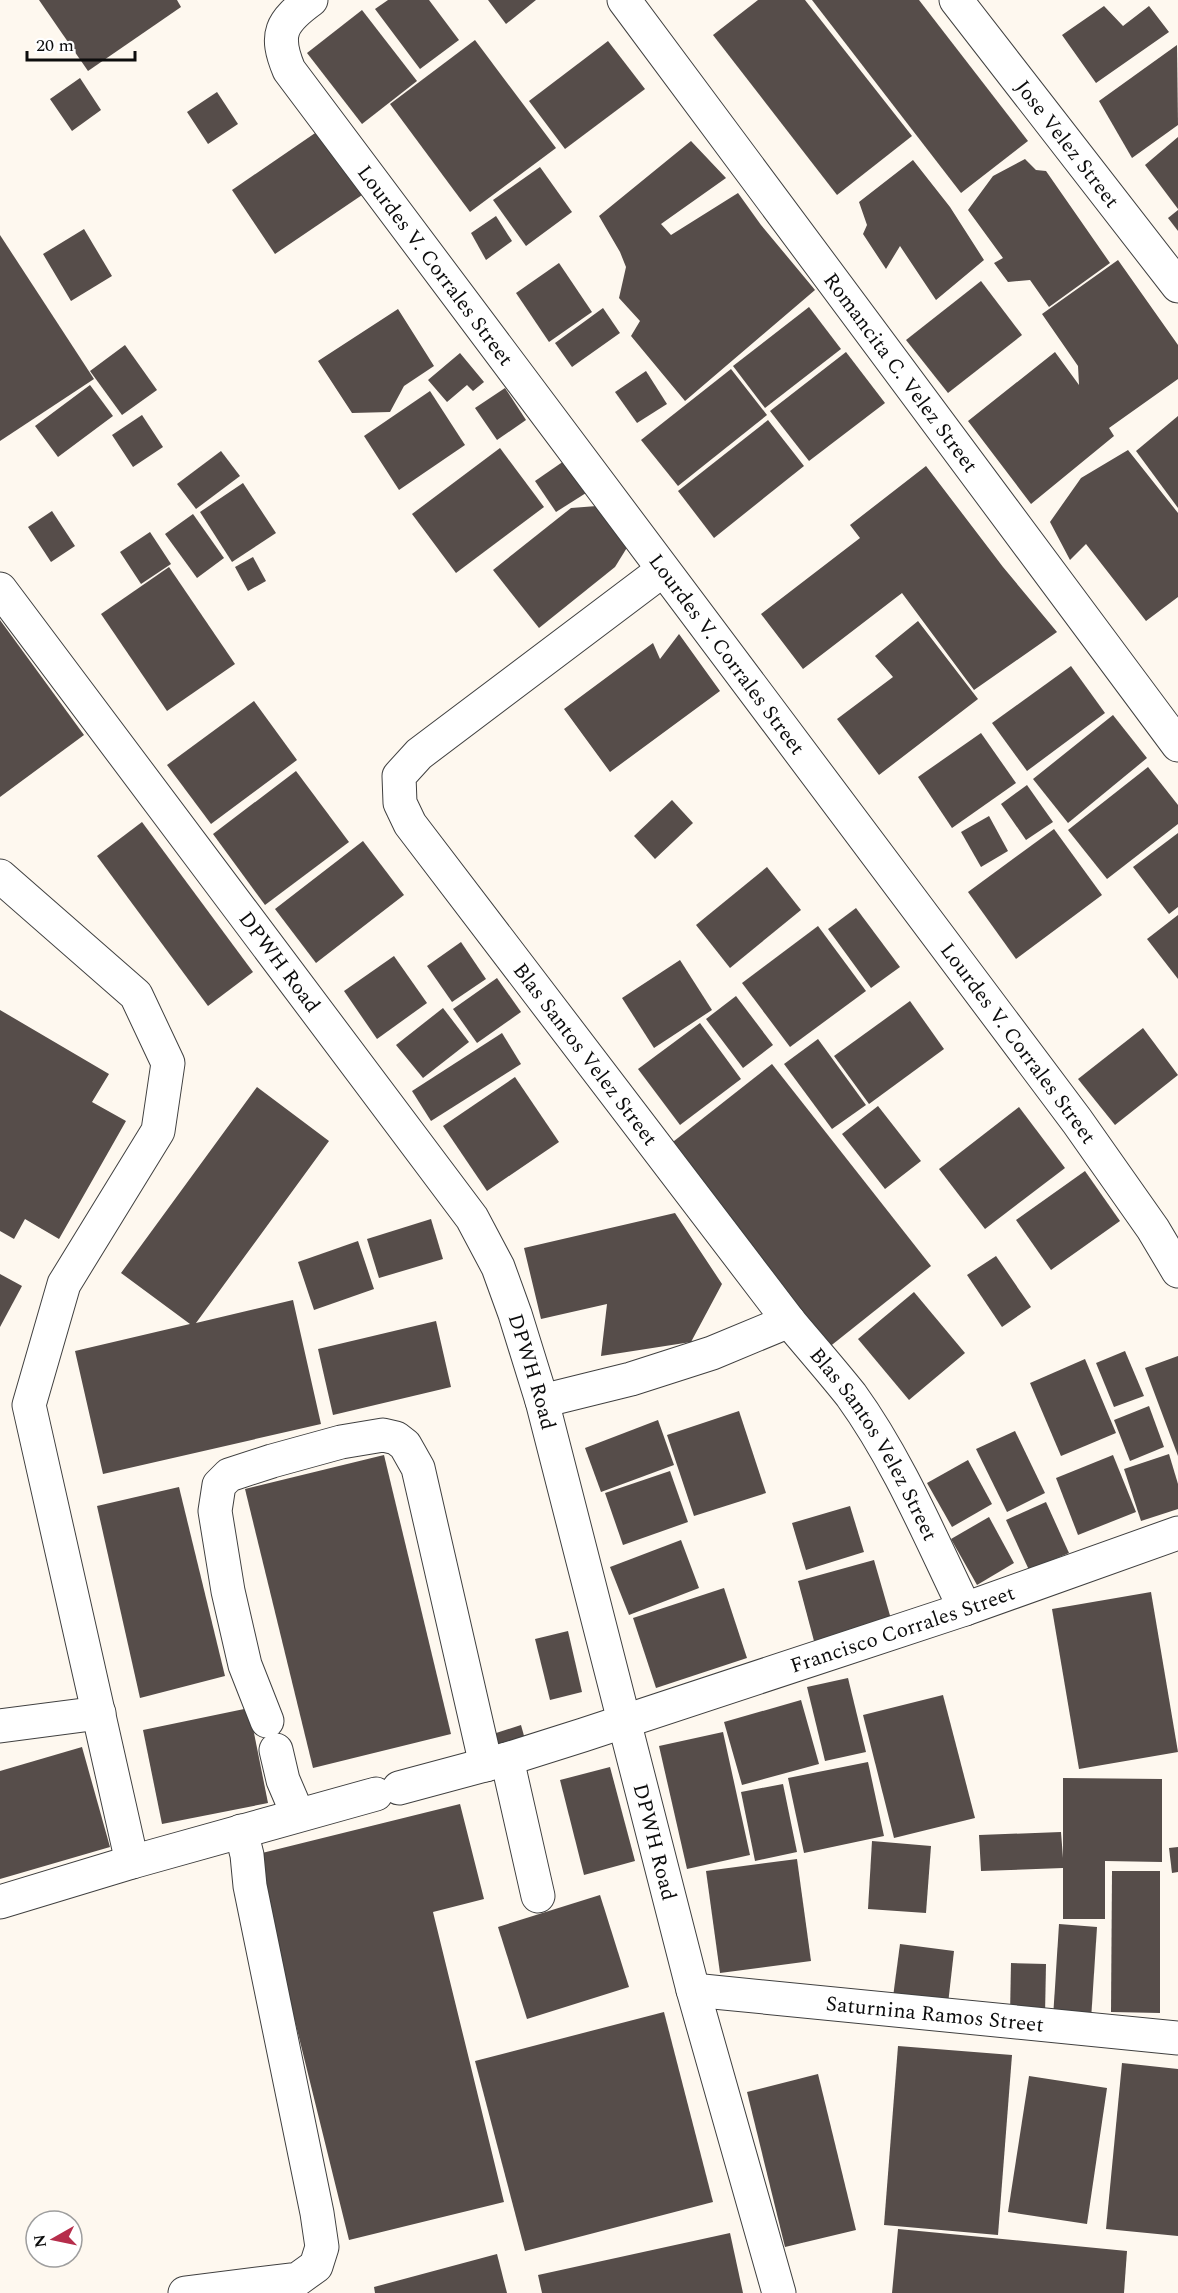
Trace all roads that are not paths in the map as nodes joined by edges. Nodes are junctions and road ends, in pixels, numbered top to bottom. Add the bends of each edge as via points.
1 (311, 0) edge
2 (624, 0) edge
3 (956, 0) edge
4 (1178, 286) edge
5 (663, 570) junction
6 (0, 589) edge
7 (1178, 745) edge
8 (0, 876) edge
9 (1178, 1271) edge
10 (789, 1321) junction
11 (542, 1401) junction
12 (1178, 1533) edge
13 (965, 1609) junction
14 (99, 1713) junction
15 (626, 1721) junction
16 (0, 1726) edge
17 (497, 1762) junction
18 (298, 1815) junction
19 (241, 1831) junction
20 (132, 1862) junction
21 (538, 1896) dead end
22 (0, 1902) edge
23 (693, 1990) junction
24 (1178, 2038) edge
25 (185, 2293) edge
26 (779, 2293) edge

1 - 5 street, Lourdes V. Corrales Street via 284,24 282,53 289,70
2 - 7 street, Romancita C. Velez Street
3 - 4 street, Jose Velez Street
5 - 9 street, Lourdes V. Corrales Street via 1077,1121
5 - 10 street, Blas Santos Velez Street via 419,754 399,776 400,803 410,824
6 - 11 street, DPWH Road via 472,1218 498,1267
8 - 14 street via 136,994 168,1063 158,1131 64,1284 29,1405
10 - 11 street via 712,1353 631,1379
10 - 13 street, Blas Santos Velez Street via 851,1396 881,1443
11 - 15 street, DPWH Road
12 - 13 street, Francisco Corrales Street
13 - 15 street, Francisco Corrales Street
14 - 16 street
14 - 20 street
15 - 17 street, Francisco Corrales Street
15 - 23 street, DPWH Road
17 - 18 street, Francisco Corrales Street
17 - 18 street via 418,1468 405,1445 396,1438 383,1435 341,1442 229,1474 219,1485 215,1511 245,1665
17 - 21 street
18 - 19 street, Francisco Corrales Street
19 - 20 street, Francisco Corrales Street
19 - 25 street via 322,2247 316,2266 298,2279
20 - 22 street, Francisco Corrales Street
23 - 24 street, Saturnina Ramos Street
23 - 26 street, DPWH Road

